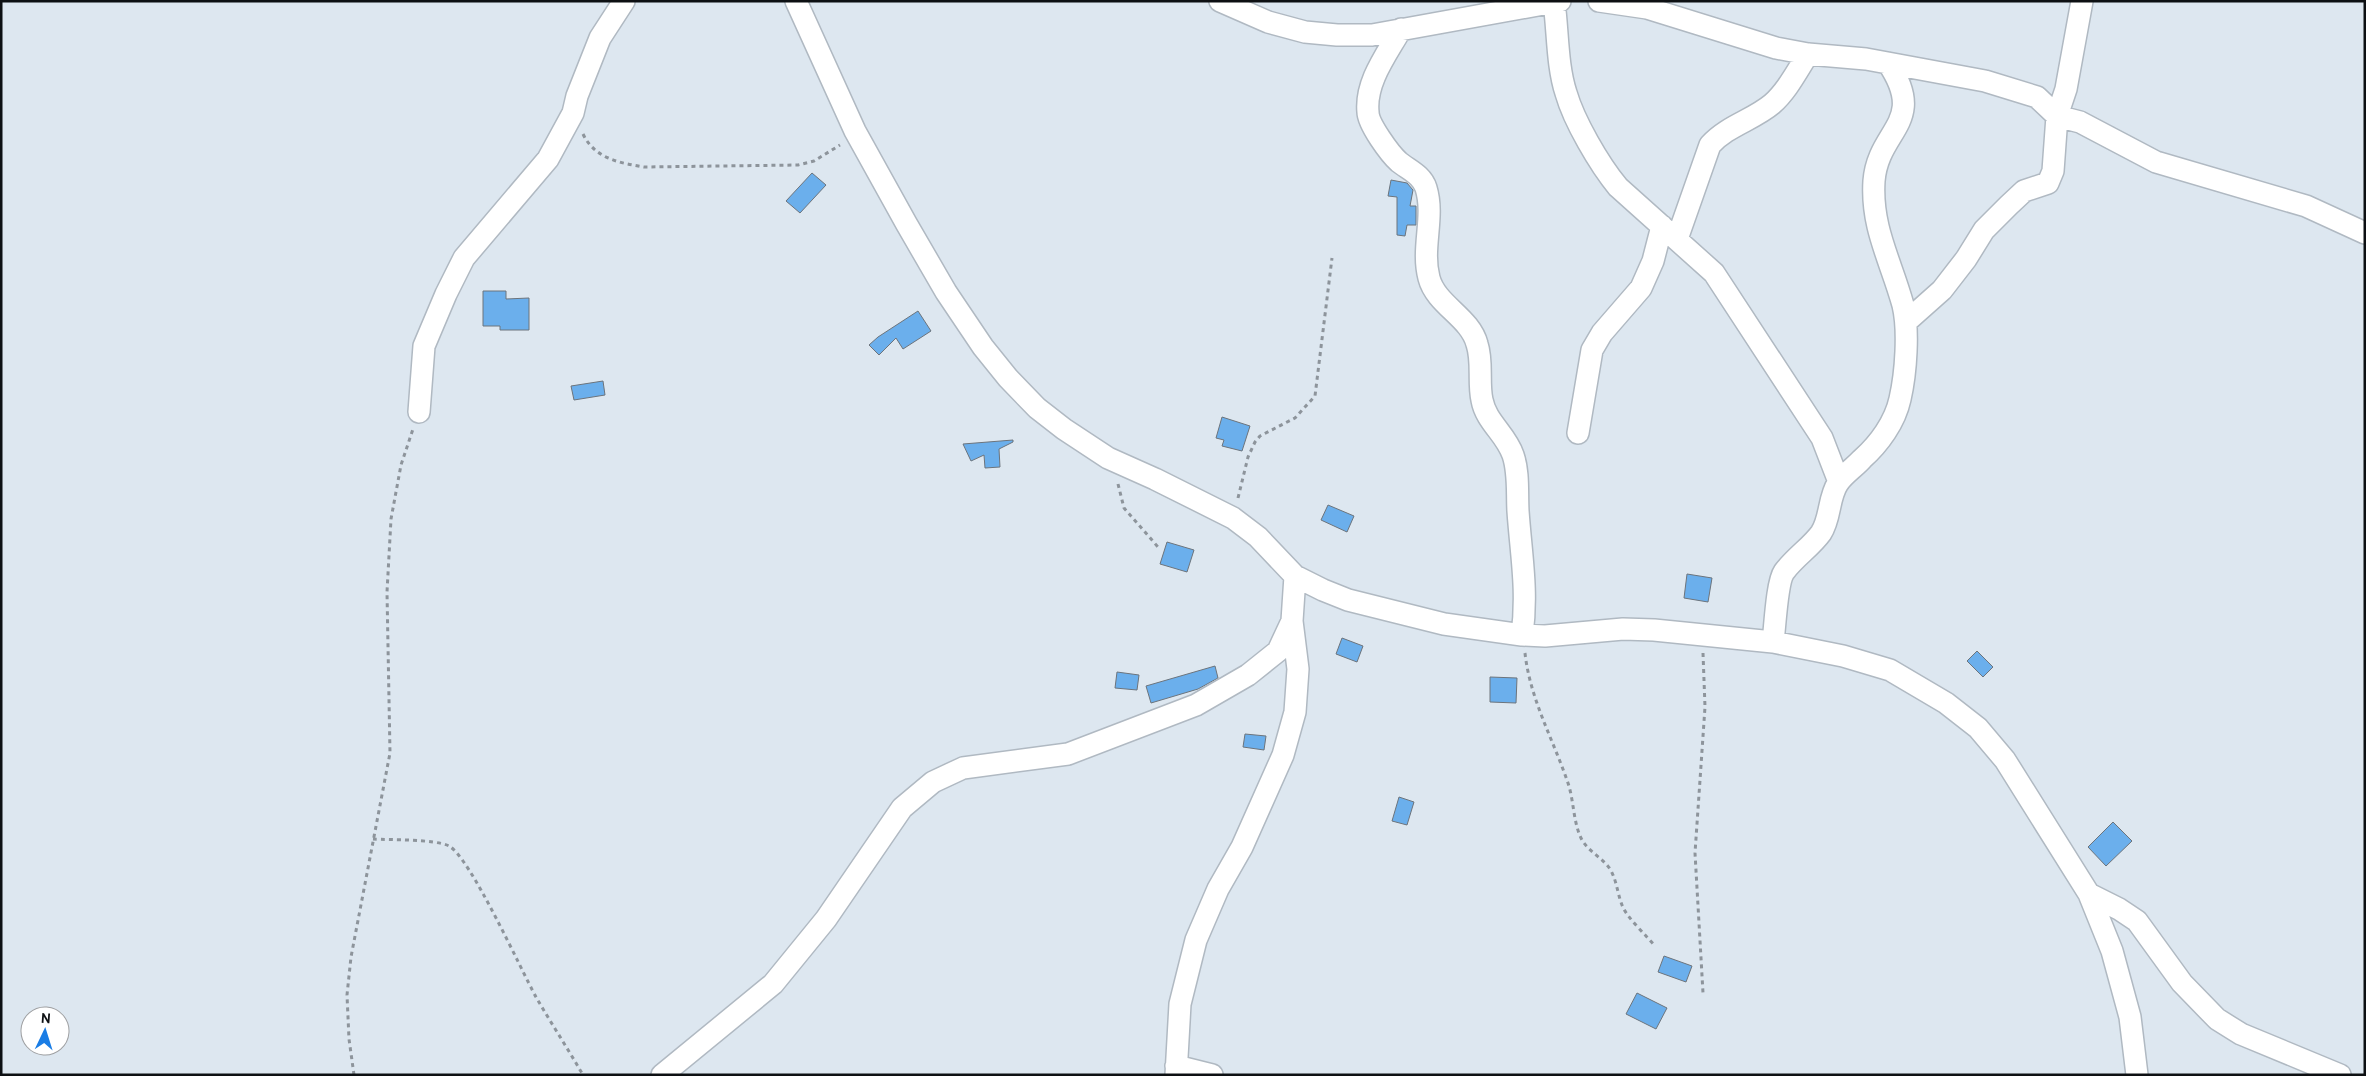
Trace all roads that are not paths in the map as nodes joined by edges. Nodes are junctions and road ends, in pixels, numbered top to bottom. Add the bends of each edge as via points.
1 (624, 1) edge
2 (796, 1) edge
3 (1220, 1) edge
4 (1560, 1) edge
5 (1599, 1) edge
6 (2082, 1) edge
7 (1554, 2) edge
8 (1401, 29) junction
9 (1808, 54) junction
10 (1888, 63) junction
11 (2058, 116) junction
12 (1670, 232) junction
13 (2365, 233) edge
14 (1906, 322) junction
15 (419, 412) road end
16 (1578, 433) dead end
17 (1838, 482) junction
18 (1295, 576) junction
19 (1292, 621) junction
20 (1522, 635) junction
21 (1773, 642) junction
22 (2089, 894) junction
23 (1176, 1070) edge
24 (662, 1075) edge
25 (1212, 1075) edge
26 (2137, 1075) edge
27 (2340, 1075) edge

1 - 15 street via 600,38 577,96 574,113 548,159 464,258 446,294 424,346
2 - 18 street via 855,131 942,284 983,347 1008,378 1064,429 1108,458 1233,518 1258,537
3 - 8 street via 1268,22 1305,32 1372,35
4 - 7 street
5 - 9 street via 1647,8 1776,48
6 - 11 street
7 - 8 street
7 - 12 street via 1564,85 1572,111 1609,176
8 - 20 street via 1368,93 1368,114 1384,144 1426,186 1428,226 1425,254 1429,278 1434,292 1477,343 1481,399 1486,416 1507,441 1516,464 1525,566
9 - 10 street
9 - 12 street via 1785,90 1771,104 1720,134 1710,144
10 - 11 street via 1984,81 2036,97
10 - 14 street via 1900,85 1904,107 1901,120 1876,169 1874,214
11 - 13 street via 2080,122 2156,162 2306,206
11 - 14 street via 2053,171 2048,183 2024,191 2009,205 1984,230 1942,290
12 - 16 street via 1640,288 1592,350
12 - 17 street via 1714,272 1727,291 1822,438
14 - 17 street via 1896,413 1866,456
17 - 21 street via 1821,533 1781,577
18 - 19 street
18 - 20 street via 1348,600 1444,624
19 - 23 street via 1298,669 1295,712 1283,754 1196,940 1180,1004
19 - 24 street via 1278,651 1265,663 1196,705 1068,754 963,768 934,782 902,808 826,919 773,984
20 - 21 street via 1624,629
21 - 22 street via 1843,656 1890,670 1946,703 1978,728 2005,760
22 - 26 street via 2112,951 2130,1017
22 - 27 street via 2137,921 2182,983 2217,1019 2241,1034
23 - 25 street

